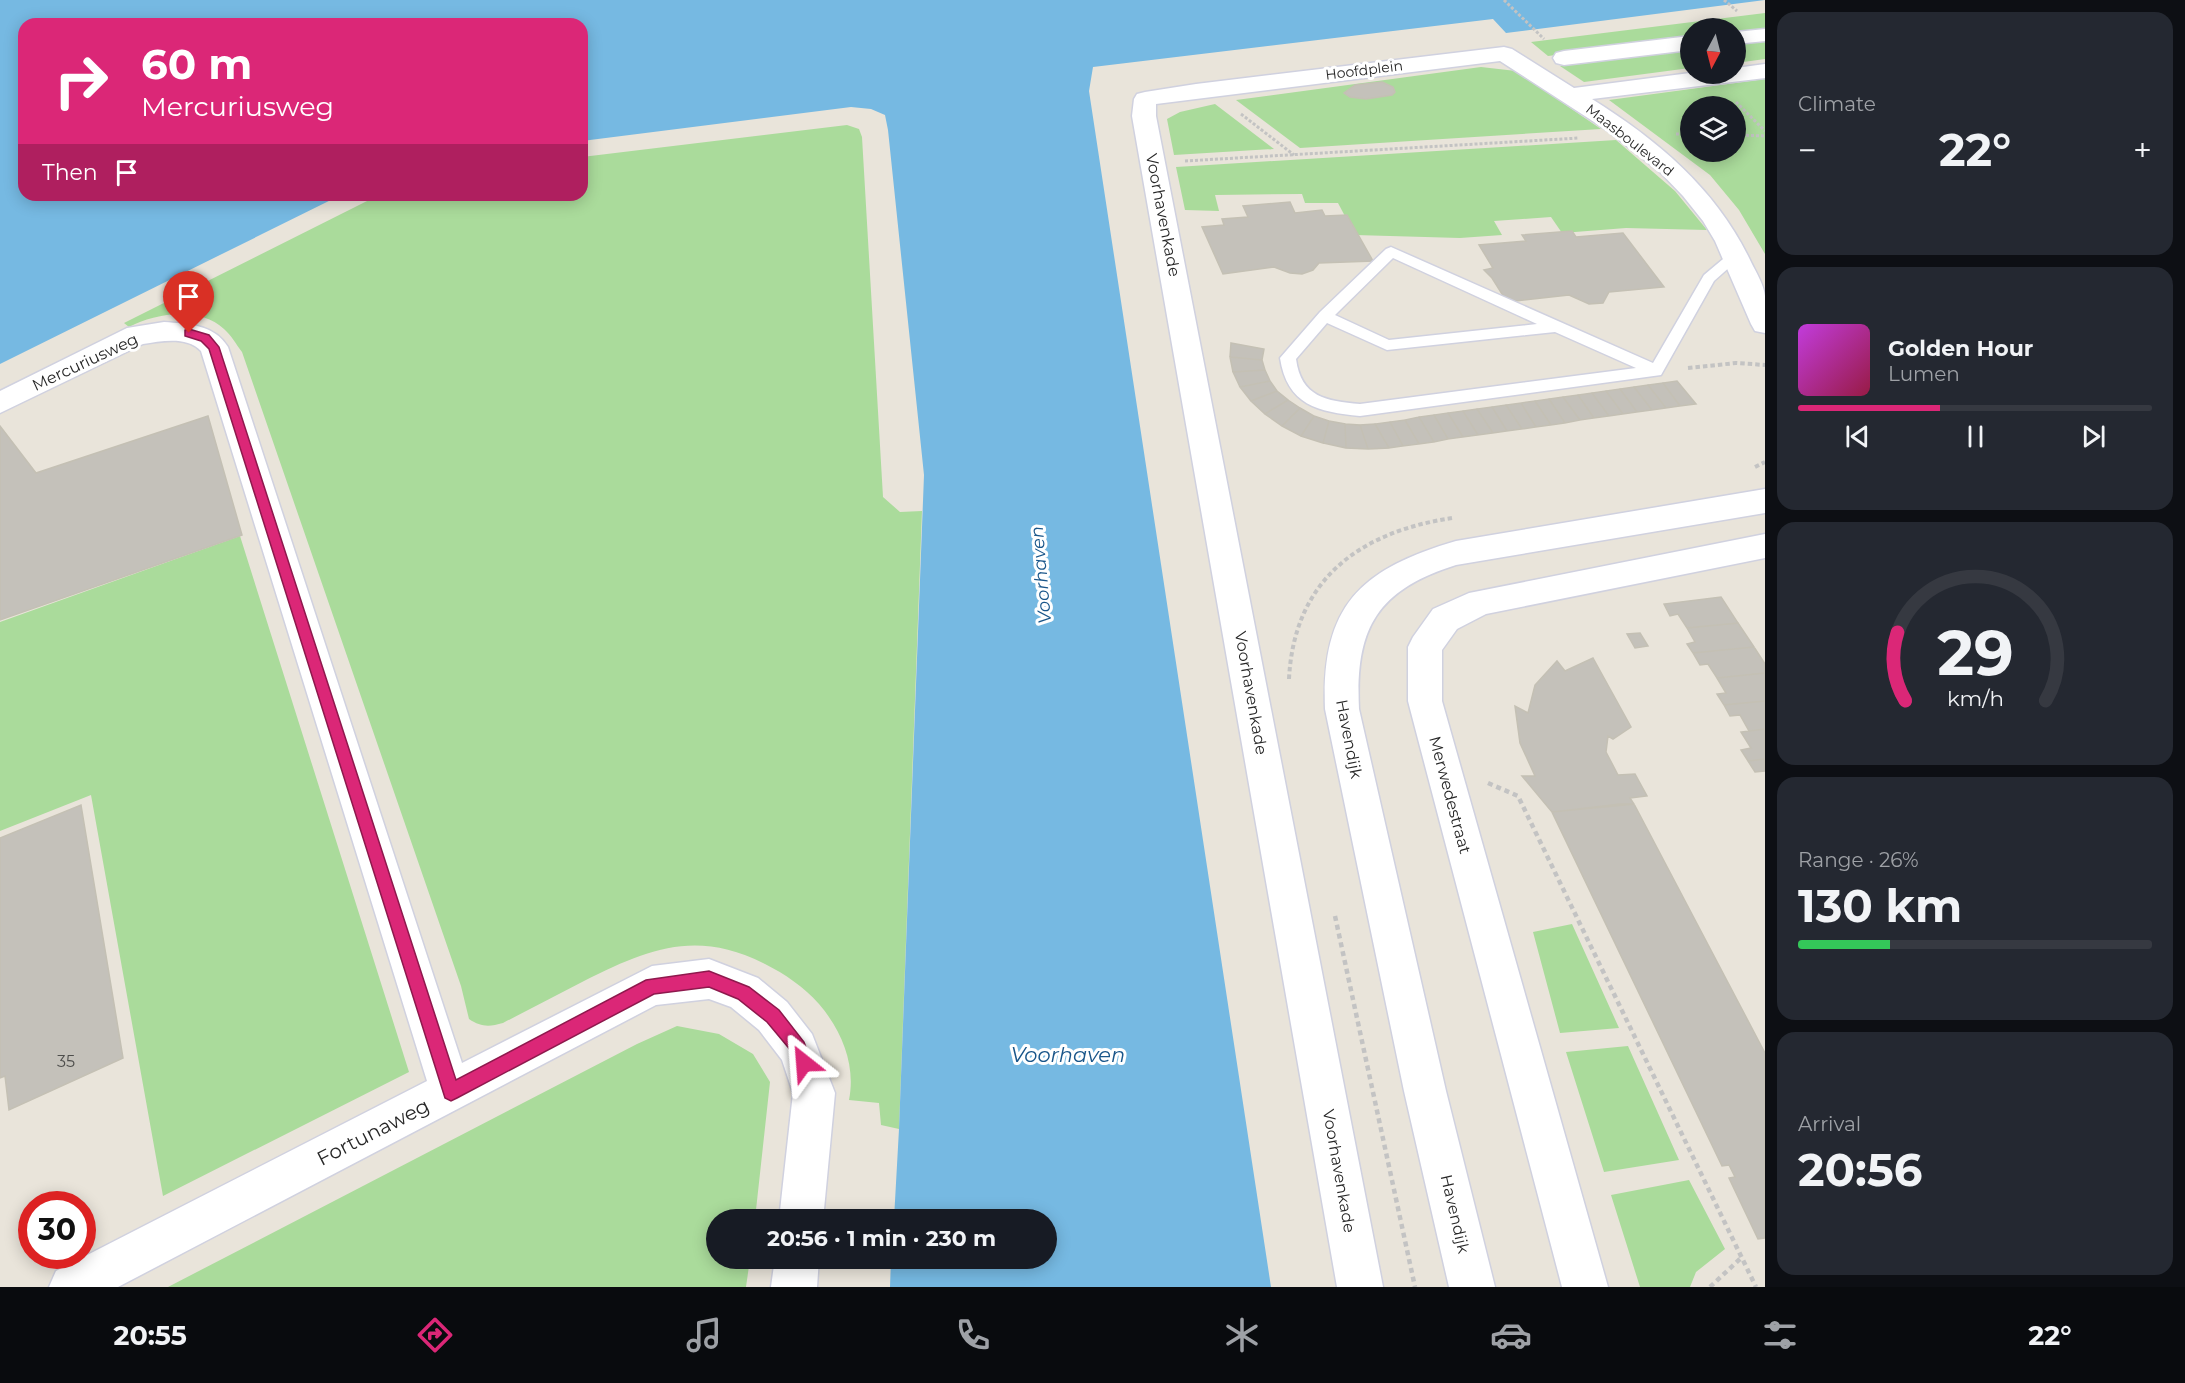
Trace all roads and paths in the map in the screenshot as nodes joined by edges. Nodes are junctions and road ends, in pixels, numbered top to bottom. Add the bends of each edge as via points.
1 (1504, 0) edge
2 (1724, 0) edge
3 (1739, 13) dead end
4 (1765, 35) edge
5 (1746, 37) edge
6 (1547, 41) dead end
7 (1680, 45) edge
8 (1564, 58) dead end
9 (1765, 71) edge
10 (1571, 96) junction
11 (1145, 99) joint
12 (1238, 112) dead end
13 (1680, 134) edge
14 (1629, 135) junction
15 (1746, 135) edge
16 (1765, 136) edge
17 (1295, 155) junction
18 (1153, 162) junction
19 (1734, 256) junction
20 (1325, 316) junction
21 (1765, 324) edge
22 (1554, 327) junction
23 (1765, 365) edge
24 (1656, 371) junction
25 (0, 402) edge
26 (1765, 501) edge
27 (1764, 548) edge
28 (1441, 762) junction
29 (451, 1092) junction
30 (802, 1209) edge
31 (1741, 1258) junction
32 (796, 1269) edge
33 (72, 1287) edge
34 (794, 1287) edge
35 (1360, 1287) edge
36 (1472, 1287) edge
37 (1585, 1287) edge
38 (1710, 1287) edge
39 (1756, 1287) edge

1 - 6 path
2 - 3 path
4 - 5 street
7 - 8 street
9 - 10 street, Maasboulevard
10 - 11 street, Hoofdplein via 1504,54
10 - 14 street, Maasboulevard
11 - 18 street, Voorhavenkade via 1144,116
12 - 17 path
13 - 14 path
14 - 17 path
14 - 19 street, Maasboulevard via 1668,168 1713,217
15 - 16 path
17 - 18 path
18 - 35 street, Voorhavenkade
19 - 21 street, Maasboulevard
19 - 24 lane via 1708,278
20 - 22 lane via 1387,345
20 - 22 lane via 1391,252
20 - 24 lane via 1288,358 1291,378 1307,395 1333,408 1360,411
22 - 24 lane
23 - 24 path via 1736,363
25 - 29 street, Mercuriusweg via 137,335 189,333 205,338 214,347
26 - 36 street, Havendijk via 1430,560 1407,569 1388,583 1372,597 1352,627 1341,663 1342,709
27 - 28 street, Merwedestraat via 1480,602 1445,619 1425,647 1425,701
28 - 31 path via 1518,796
28 - 37 street, Merwedestraat
29 - 30 street, Fortunaweg via 652,986 709,979 744,992 773,1016 798,1047 814,1093
29 - 33 street, Fortunaweg
31 - 38 path
31 - 39 path
32 - 34 street

